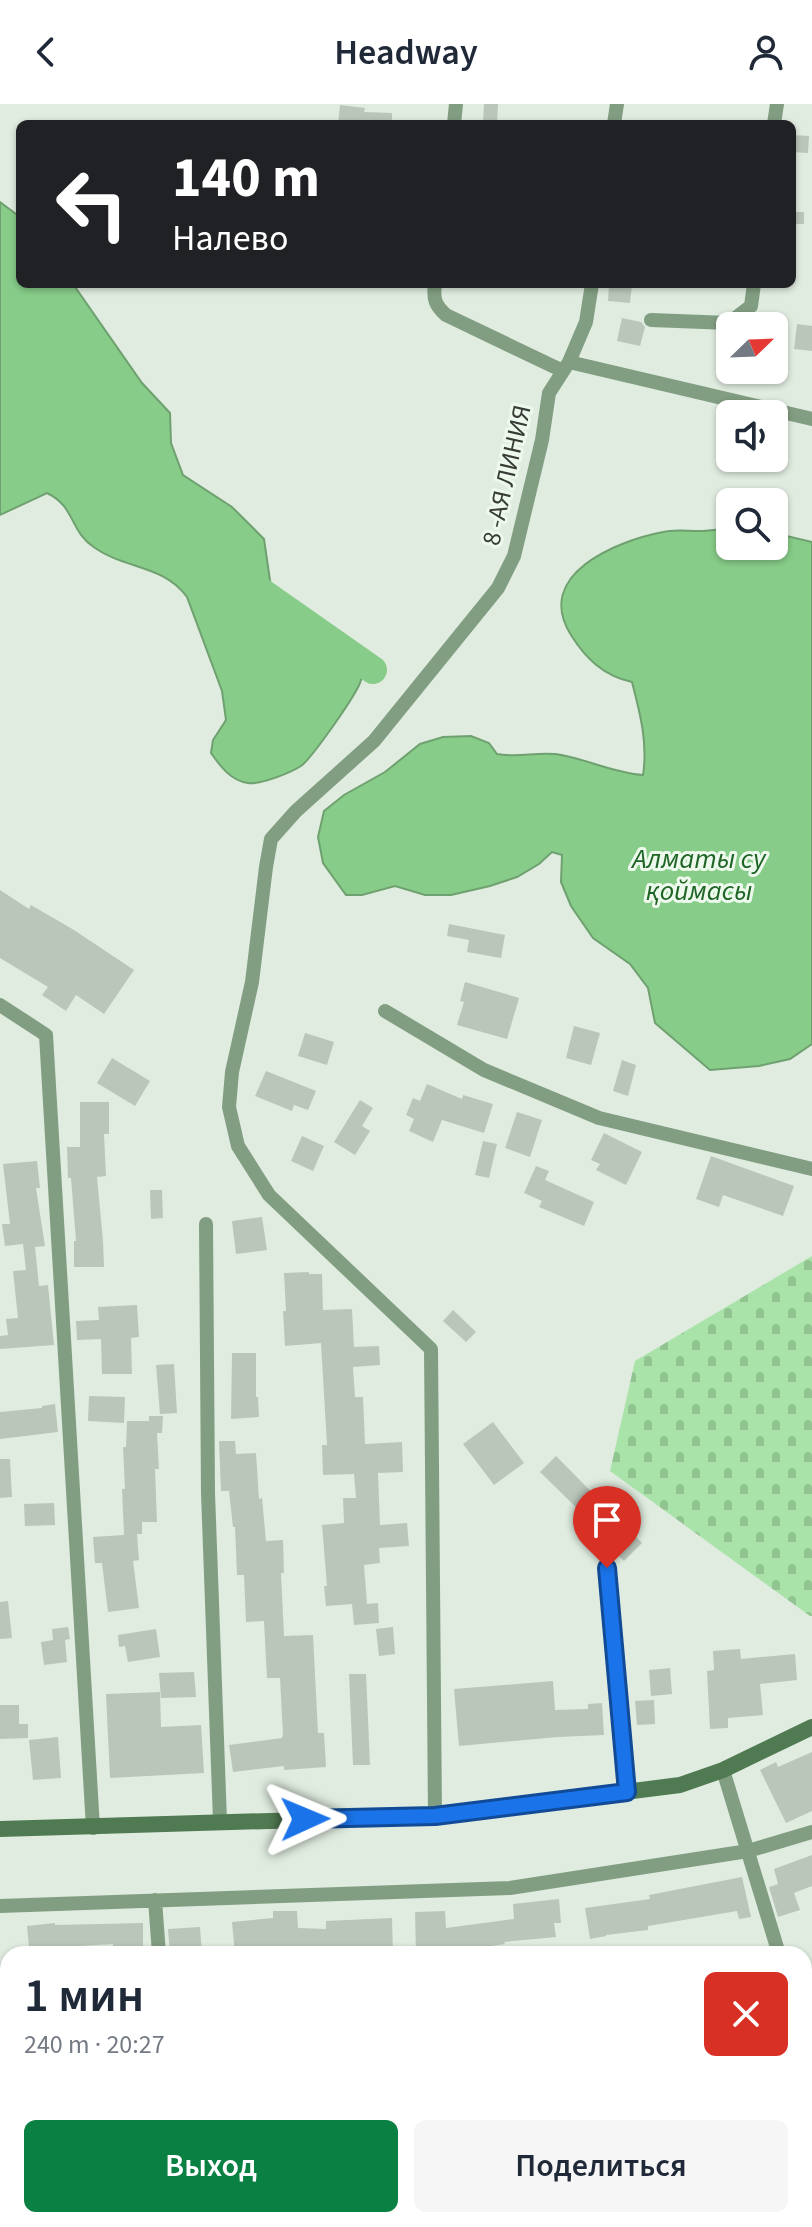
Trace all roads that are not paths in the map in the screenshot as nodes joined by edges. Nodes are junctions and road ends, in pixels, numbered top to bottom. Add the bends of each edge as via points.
1 (434, 288) edge
2 (591, 288) edge
3 (753, 288) edge
4 (651, 320) dead end
5 (566, 367) junction
6 (812, 419) edge
7 (0, 1005) edge
8 (385, 1011) dead end
9 (812, 1169) edge
10 (206, 1224) dead end
11 (607, 1568) dead end
12 (812, 1727) edge
13 (723, 1770) junction
14 (627, 1792) junction
15 (435, 1816) junction
16 (220, 1821) junction
17 (93, 1828) junction
18 (0, 1829) edge
19 (812, 1832) edge
20 (748, 1851) junction
21 (155, 1900) junction
22 (0, 1906) edge
23 (158, 1946) edge
24 (777, 1946) edge

1 - 5 street via 436,306 446,315
2 - 5 street, 8 -АЯ ЛИНИЯ via 586,322
3 - 4 street via 751,306 729,323
5 - 6 street
5 - 15 street, 8 -АЯ ЛИНИЯ via 549,393 514,556 498,588 374,741 271,839 252,982 232,1072 229,1107 238,1146 269,1195 431,1349
7 - 17 street via 46,1035
8 - 9 street via 484,1070 599,1118
10 - 16 street via 208,1493
11 - 14 street
12 - 13 street
13 - 14 street via 680,1785
13 - 20 street
14 - 15 street
15 - 16 street
16 - 17 street
17 - 18 street
19 - 20 street
20 - 21 street via 510,1888
20 - 24 street
21 - 22 street
21 - 23 street

